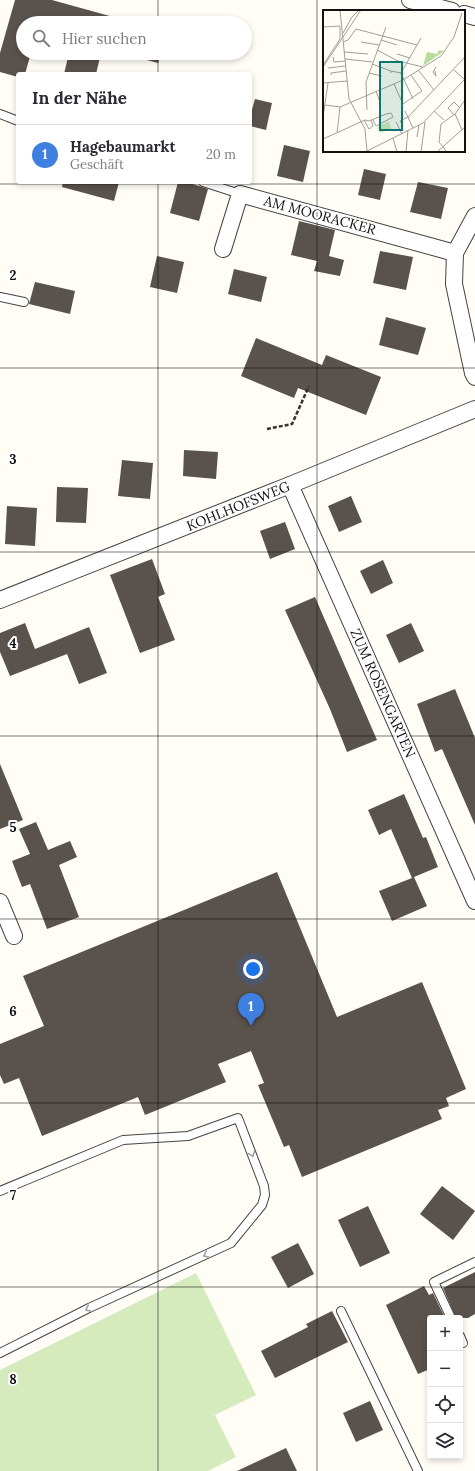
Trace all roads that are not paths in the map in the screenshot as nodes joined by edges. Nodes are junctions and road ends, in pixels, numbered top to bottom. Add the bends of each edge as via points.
1 (410, 0) edge
2 (448, 10) edge
3 (465, 14) edge
4 (475, 17) edge
5 (0, 114) edge
6 (16, 120) edge
7 (209, 184) edge
8 (240, 194) junction
9 (475, 216) edge
10 (223, 249) dead end
11 (455, 253) junction
12 (0, 297) edge
13 (24, 302) dead end
14 (475, 377) edge
15 (475, 409) edge
16 (290, 485) junction
17 (0, 600) edge
18 (475, 901) edge
19 (0, 902) edge
20 (14, 936) dead end
21 (0, 1191) edge
22 (475, 1262) edge
23 (341, 1311) dead end
24 (450, 1315) edge
25 (0, 1353) edge
26 (418, 1471) edge

1 - 2 street
3 - 4 street
5 - 6 lane
7 - 8 lane
8 - 10 street
8 - 11 street, AM MOORACKER
9 - 11 street
11 - 14 street via 454,284
12 - 13 lane
15 - 16 street, KOHLHOFSWEG
16 - 17 street, KOHLHOFSWEG
16 - 18 street, ZUM ROSENGARTEN
19 - 20 street
21 -> 25 lane via 123,1140 188,1136 238,1118 264,1186 265,1195 262,1205 231,1243 89,1308
22 - 24 lane via 434,1282
23 - 26 lane

